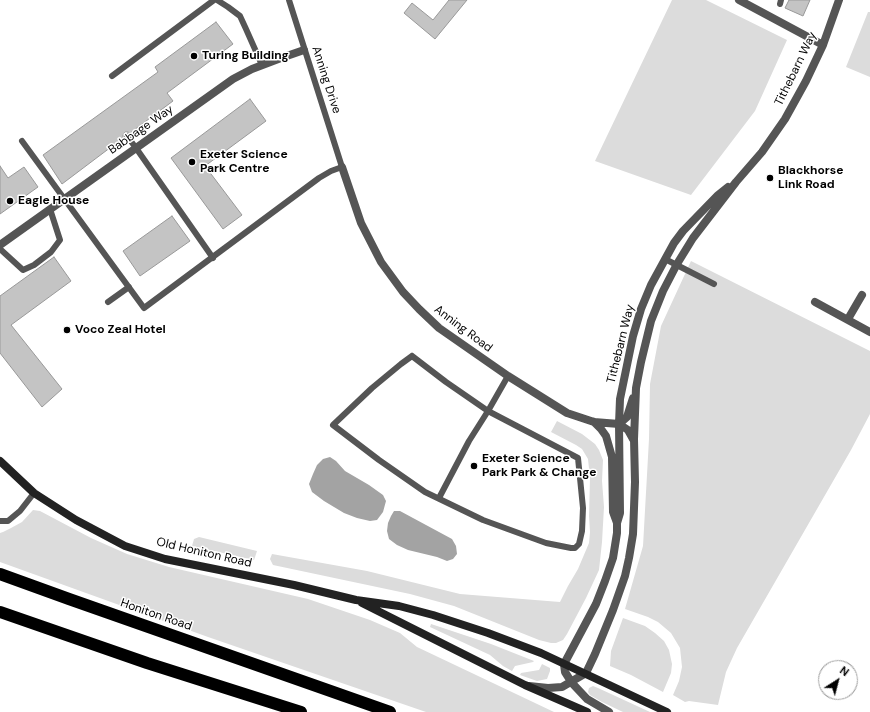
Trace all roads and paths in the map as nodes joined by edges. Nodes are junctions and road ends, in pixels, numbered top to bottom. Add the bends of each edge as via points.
1 (216, 0) edge
2 (289, 0) edge
3 (739, 0) edge
4 (839, 0) edge
5 (748, 2) edge
6 (823, 45) junction
7 (304, 50) junction
8 (262, 65) junction
9 (112, 76) dead end
10 (127, 136) dead end
11 (22, 141) dead end
12 (136, 148) junction
13 (342, 167) junction
14 (736, 182) junction
15 (64, 199) junction
16 (50, 209) junction
17 (0, 245) edge
18 (0, 249) edge
19 (213, 258) junction
20 (665, 259) junction
21 (677, 264) junction
22 (714, 284) dead end
23 (129, 287) junction
24 (862, 295) dead end
25 (108, 302) dead end
26 (815, 302) dead end
27 (848, 319) junction
28 (870, 332) edge
29 (508, 376) junction
30 (636, 388) junction
31 (488, 411) junction
32 (594, 422) junction
33 (619, 424) junction
34 (634, 439) junction
35 (0, 461) edge
36 (34, 493) junction
37 (439, 498) junction
38 (0, 521) edge
39 (617, 524) junction
40 (0, 574) edge
41 (356, 600) junction
42 (0, 612) edge
43 (564, 664) junction
44 (586, 674) junction
45 (572, 683) junction
46 (525, 686) junction
47 (301, 712) edge
48 (390, 712) edge
49 (587, 712) edge
50 (609, 712) edge
51 (667, 712) edge

1 - 8 lane via 240,16
1 - 9 lane
2 - 7 lane, Anning Drive
3 - 5 street
4 - 6 street, Tithebarn Way
5 - 6 street
6 - 14 street, Tithebarn Way via 785,118 762,152
7 - 8 street, Babbage Way
7 - 13 lane, Anning Drive
8 - 12 street, Babbage Way via 233,80
10 - 12 lane
11 - 15 lane
12 - 15 street, Babbage Way
12 - 19 lane
13 - 19 lane via 319,178
13 - 29 street, Anning Road via 361,223 381,262 404,292 439,328
14 - 20 street, Tithebarn Way via 718,194 683,231
14 - 21 street, Tithebarn Way via 693,238
15 - 16 street, Babbage Way
15 - 23 lane
16 - 17 street, Babbage Way
16 - 18 lane via 60,240 51,252 23,270
19 - 23 lane via 144,308
20 - 21 lane
20 - 33 street, Tithebarn Way via 641,309 633,336 620,399
21 - 22 lane
21 - 30 street, Tithebarn Way via 651,321
23 - 25 lane
24 - 27 street
26 - 27 street
27 - 28 street
29 - 31 lane
29 - 32 street, Anning Road via 567,413
30 - 33 street, Tithebarn Way via 627,417
30 - 34 street, Tithebarn Way
31 - 37 lane
31 - 37 lane via 412,356 372,388 333,425 425,492
31 - 37 lane via 578,458 583,508 579,544 571,548 546,543 483,520
32 - 33 street, Anning Road
32 - 39 street, Tithebarn Way via 606,436 612,457 614,512
33 - 34 street via 628,430
33 - 39 street, Tithebarn Way via 620,513
34 - 44 street, Tithebarn Way via 633,534 629,558 613,610
35 - 36 street, Old Honiton Road
36 - 38 lane via 20,512 8,520
36 - 41 street, Old Honiton Road via 76,520 125,546 165,559
39 - 43 street, Tithebarn Way via 613,558 605,581 596,604
40 - 48 highway, Honiton Road
41 - 43 street, Old Honiton Road via 399,606 433,616 488,633
41 - 46 street, Old Honiton Road
42 - 47 highway via 147,663
43 - 44 street, Old Honiton Road
43 - 45 street via 565,672
44 - 45 street, Old Honiton Road
44 - 51 street, Old Honiton Road
45 - 46 street, Old Honiton Road via 548,688
45 - 50 street via 587,699
46 - 49 street, Old Honiton Road

